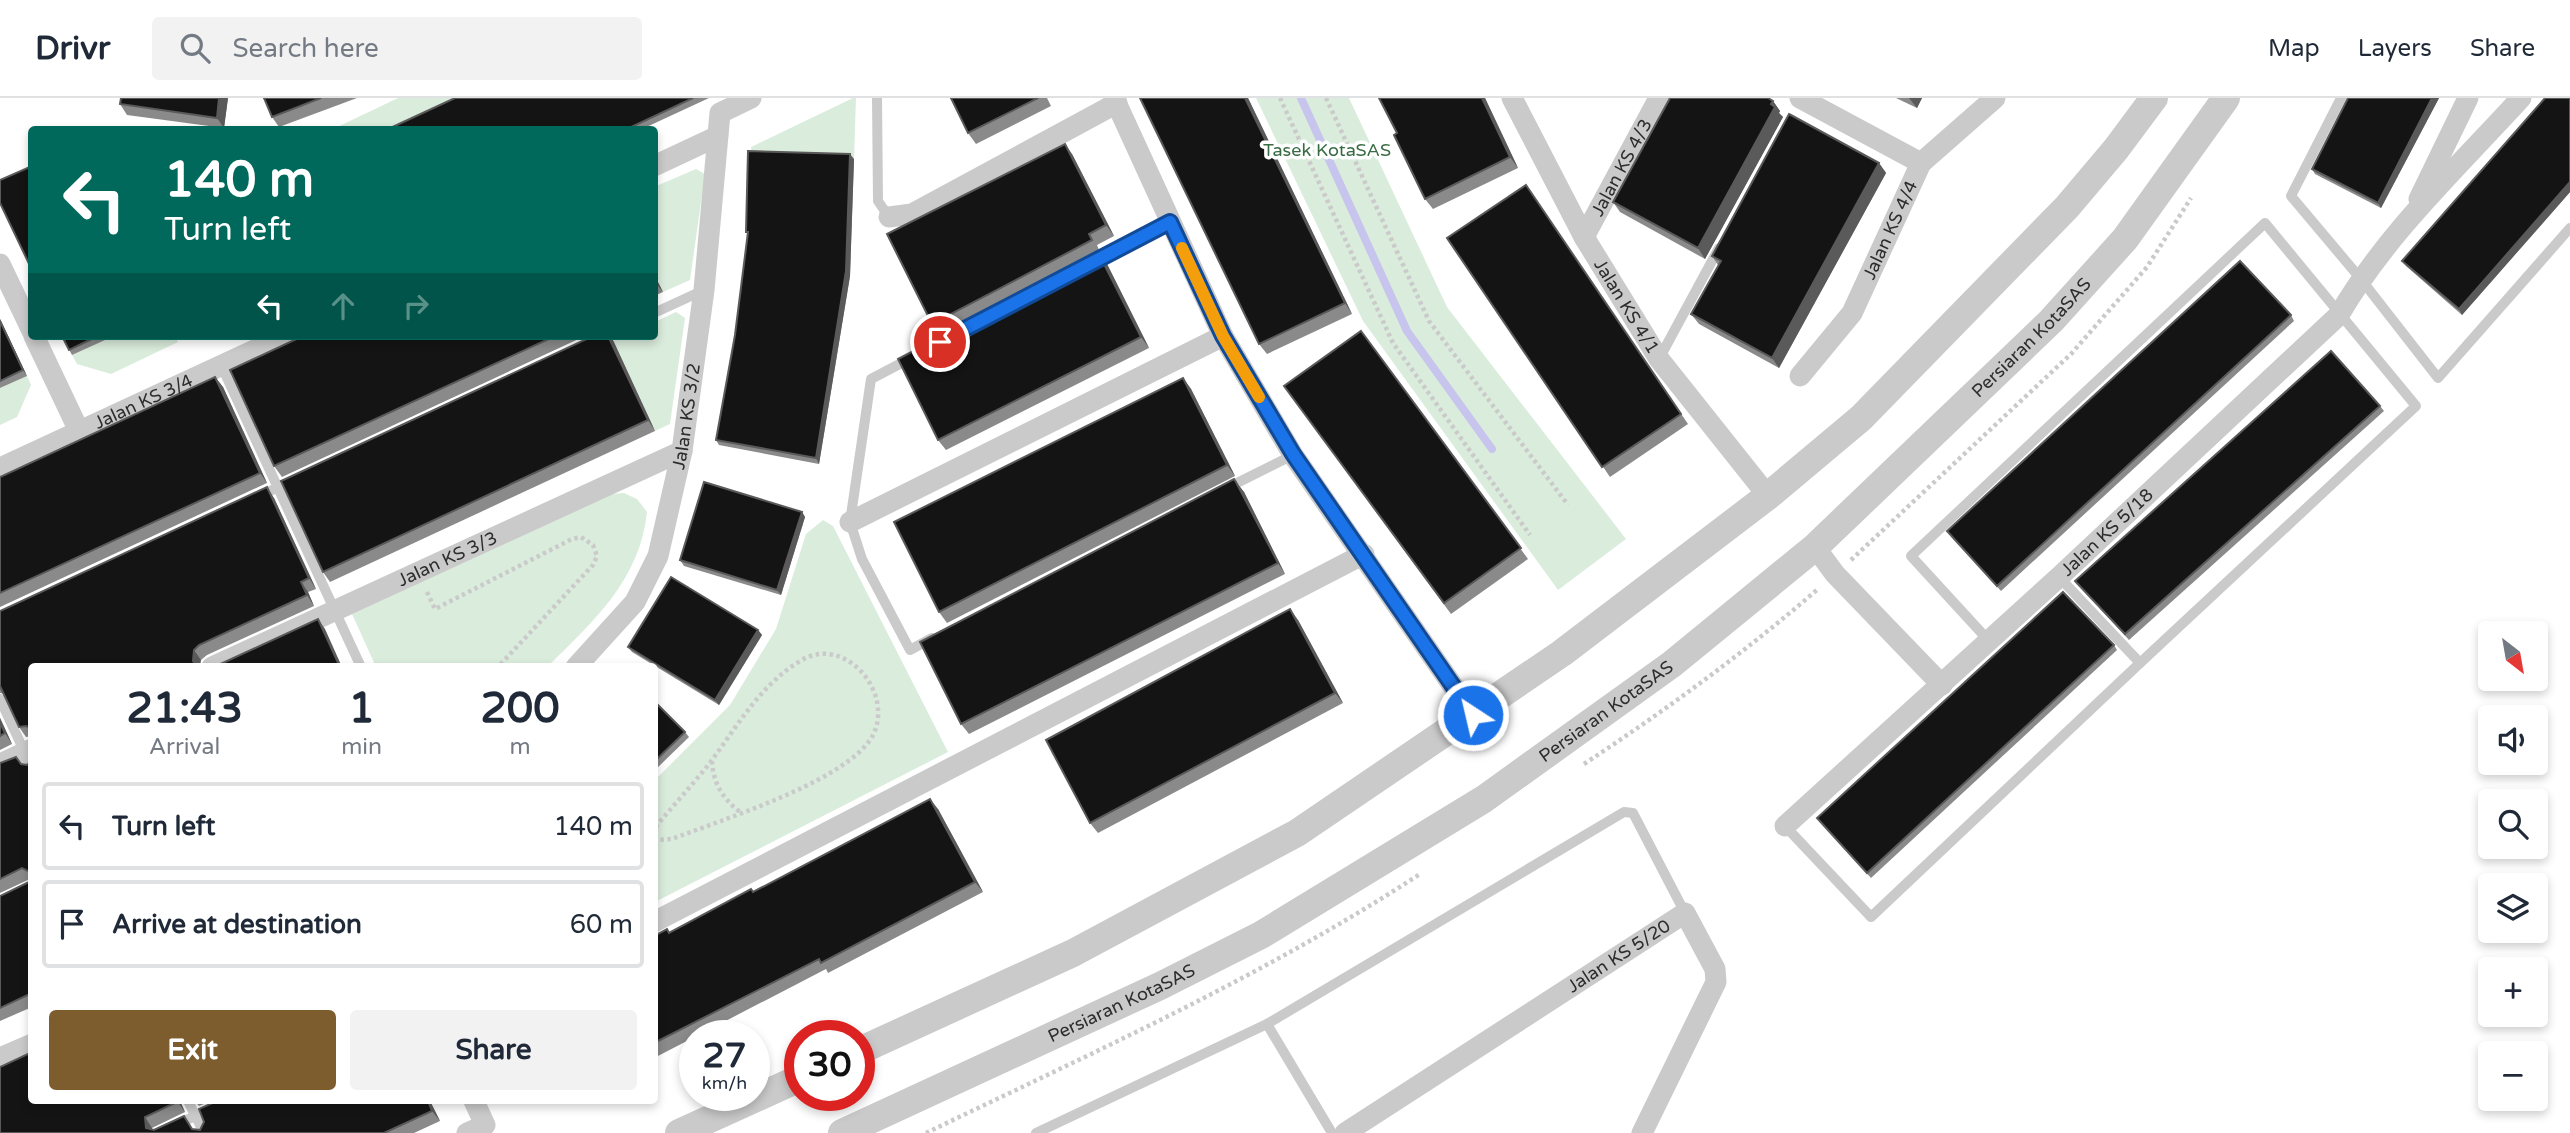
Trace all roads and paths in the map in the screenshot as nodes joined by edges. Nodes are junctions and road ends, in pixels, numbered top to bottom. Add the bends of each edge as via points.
1 (751, 98) edge
2 (877, 98) edge
3 (1280, 98) edge
4 (1326, 98) edge
5 (1512, 98) edge
6 (1659, 98) edge
7 (1995, 98) edge
8 (2154, 98) edge
9 (2226, 98) edge
10 (2342, 98) edge
11 (2468, 98) edge
12 (2521, 98) edge
13 (1115, 101) edge
14 (1799, 101) edge
15 (718, 136) junction
16 (1921, 163) junction
17 (658, 164) edge
18 (889, 216) joint
19 (2409, 220) junction
20 (1170, 222) junction
21 (2570, 228) edge
22 (1584, 237) junction
23 (1723, 241) edge
24 (0, 264) edge
25 (1074, 272) edge
26 (2360, 278) junction
27 (704, 290) junction
28 (658, 311) edge
29 (2339, 315) junction
30 (28, 323) edge
31 (1223, 336) junction
32 (36, 340) edge
33 (276, 340) edge
34 (919, 354) edge
35 (1658, 359) junction
36 (221, 365) junction
37 (1800, 376) dead end
38 (79, 431) junction
39 (682, 451) junction
40 (1293, 454) junction
41 (0, 468) edge
42 (302, 476) edge
43 (277, 488) junction
44 (1219, 492) edge
45 (1768, 496) junction
46 (252, 499) edge
47 (1568, 505) dead end
48 (850, 522) junction
49 (1530, 535) dead end
50 (1815, 547) junction
51 (1364, 554) junction
52 (417, 573) junction
53 (2059, 577) junction
54 (335, 610) junction
55 (947, 631) edge
56 (1989, 641) junction
57 (221, 663) edge
58 (359, 663) edge
59 (502, 663) edge
60 (580, 663) edge
61 (2140, 663) junction
62 (1942, 685) junction
63 (0, 699) edge
64 (1473, 715) junction
65 (28, 755) edge
66 (28, 757) edge
67 (711, 760) junction
68 (0, 764) edge
69 (741, 813) junction
70 (658, 824) edge
71 (1785, 826) joint
72 (658, 840) edge
73 (1685, 913) junction
74 (658, 920) edge
75 (1267, 1024) junction
76 (875, 1044) edge
77 (28, 1046) edge
78 (0, 1058) edge
79 (784, 1085) edge
80 (189, 1104) edge
81 (221, 1104) edge
82 (475, 1104) edge
83 (195, 1116) junction
84 (1057, 1129) edge
85 (158, 1133) edge
86 (204, 1133) edge
87 (467, 1133) edge
88 (679, 1133) edge
89 (842, 1133) edge
90 (1036, 1133) edge
91 (1332, 1133) edge
92 (1345, 1133) edge
93 (1642, 1133) edge

1 - 15 street, Jalan KS 3/2 via 720,113
2 - 18 lane via 878,201
3 - 49 path via 1393,343
4 - 47 path via 1429,321
5 - 22 street, Jalan KS 4/1
6 - 22 street, Jalan KS 4/3
7 - 16 street, Jalan KS 4/4
8 - 45 street via 2067,207 1961,318 1861,418
9 - 50 street, Persiaran KotaSAS via 2125,239 2051,321
10 - 26 lane via 2291,196
11 - 19 street, Jalan KS 5/18
12 - 19 street, Jalan KS 5/18
13 - 18 street via 912,214
13 - 20 street
14 - 16 street
15 - 17 street
15 - 27 street, Jalan KS 3/2
16 - 37 street, Jalan KS 4/4 via 1852,313
19 - 26 street, Jalan KS 5/18
20 - 25 lane
20 - 31 street
21 - 26 lane via 2438,378
22 - 35 street, Jalan KS 4/1
23 - 35 lane
24 - 30 street
26 - 29 street, Jalan KS 5/18
27 - 28 lane
27 - 39 street, Jalan KS 3/2
29 - 53 street, Jalan KS 5/18
29 - 56 lane via 2265,223 1911,556
29 - 61 lane via 2416,406
31 - 40 street
31 - 48 street
32 - 38 street
33 - 36 street, Jalan KS 3/4
34 - 48 lane via 871,379
35 - 45 street, Jalan KS 4/1
36 - 38 street, Jalan KS 3/4
36 - 43 lane
38 - 41 street, Jalan KS 3/4
39 - 52 street, Jalan KS 3/3
39 - 60 street, Jalan KS 3/2 via 648,579 619,622
40 - 44 lane
40 - 51 street
42 - 43 lane
43 - 46 lane
43 - 54 lane
45 - 64 street via 1572,646
48 - 55 lane via 862,559 910,650
50 - 62 street via 1835,574
50 - 89 street, Persiaran KotaSAS via 1661,672 1483,799 1326,896 1160,986
51 - 64 street
51 - 74 street
52 - 54 street, Jalan KS 3/3
52 - 59 path via 435,609 572,539 581,537 593,545 597,556 593,565
53 - 56 street, Jalan KS 5/18
53 - 61 lane
54 - 57 street, Jalan KS 3/3
54 - 58 lane
56 - 62 street, Jalan KS 5/18
61 - 71 lane via 1871,918
62 - 71 street, Jalan KS 5/18
63 - 65 lane
64 - 76 street via 1297,833 1073,953
66 - 68 street
67 - 69 path via 714,780
67 - 69 path via 759,695 812,654 827,652 845,658 871,681 876,698 875,731 859,752 790,794
67 - 70 path
69 - 72 path via 672,839
73 - 75 lane via 1633,813 1624,812
73 - 92 street, Jalan KS 5/20
73 - 93 street, Jalan KS 5/20 via 1715,969 1716,982
75 - 84 lane
75 - 91 lane
77 - 78 street
79 - 88 street
80 - 83 lane
81 - 83 lane
82 - 87 street via 485,1125
83 - 85 lane
83 - 86 lane
84 - 90 lane

